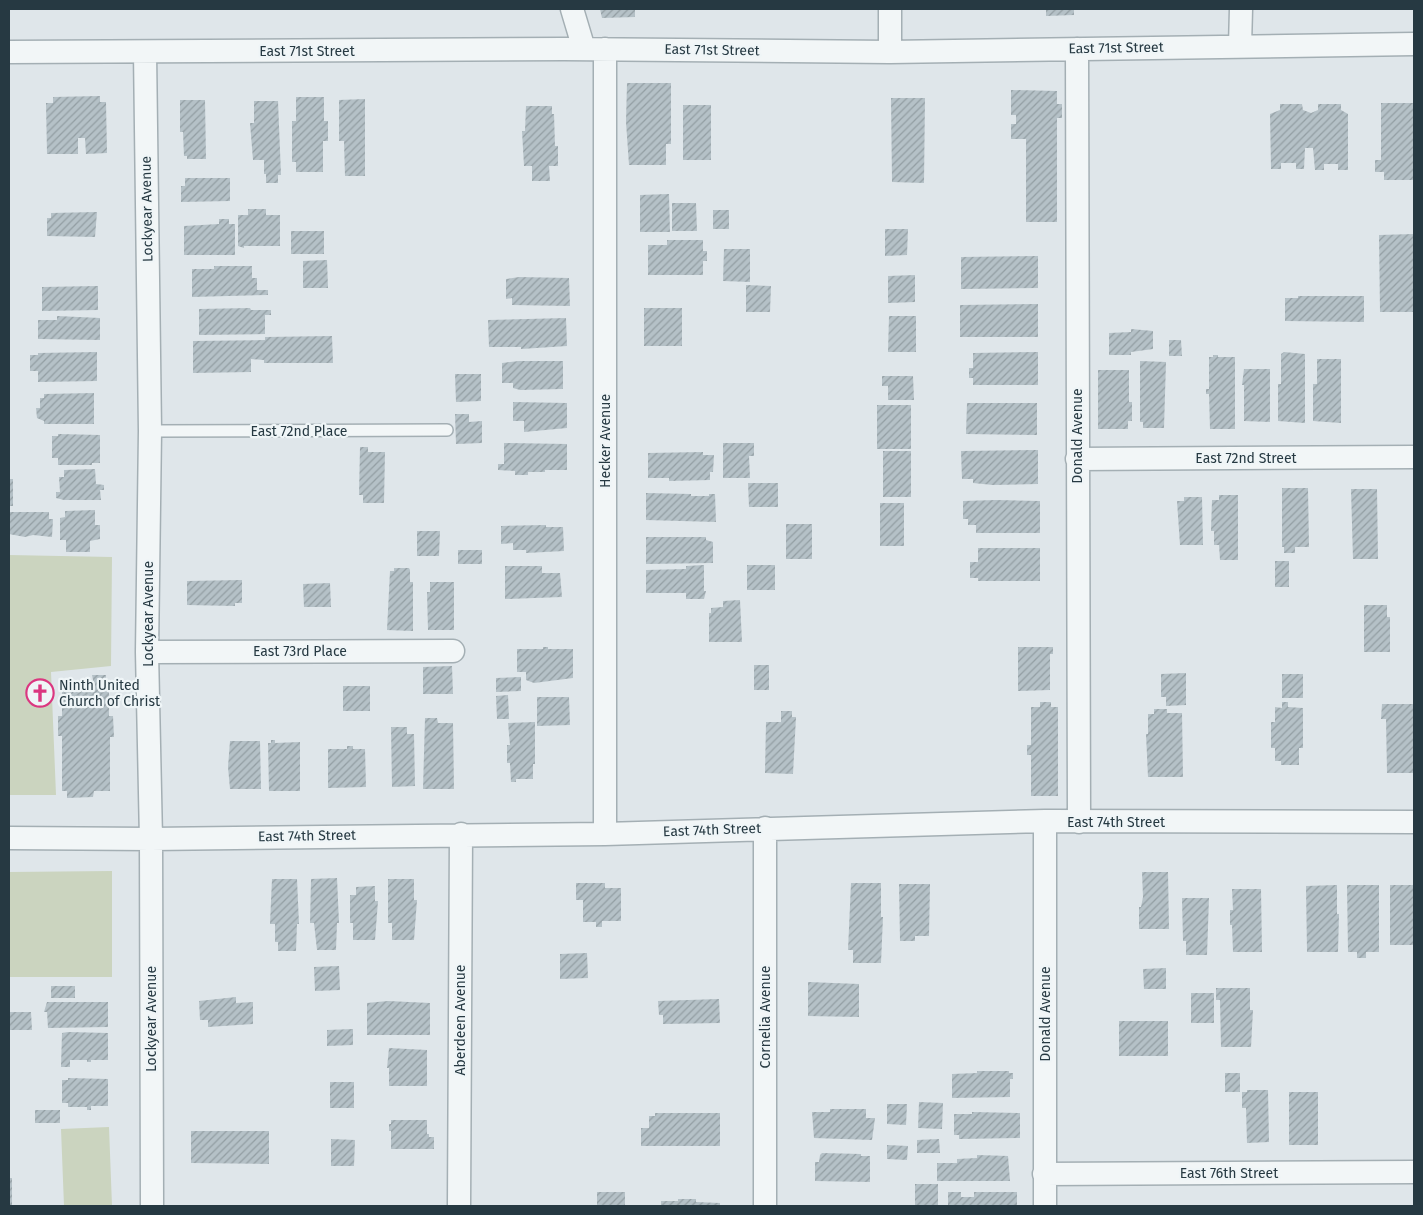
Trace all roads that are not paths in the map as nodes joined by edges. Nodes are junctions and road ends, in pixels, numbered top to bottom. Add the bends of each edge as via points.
1 (572, 9) edge
2 (890, 9) edge
3 (1241, 9) edge
4 (1414, 44) edge
5 (1240, 46) junction
6 (594, 49) junction
7 (1077, 49) junction
8 (9, 52) edge
9 (145, 52) junction
10 (890, 52) junction
11 (447, 430) dead end
12 (150, 431) junction
13 (1414, 457) edge
14 (1077, 459) junction
15 (453, 651) dead end
16 (147, 652) junction
17 (1045, 822) junction
18 (1079, 822) junction
19 (1414, 822) edge
20 (765, 828) junction
21 (461, 834) junction
22 (604, 834) junction
23 (9, 838) edge
24 (151, 839) junction
25 (1414, 1172) edge
26 (1044, 1174) junction
27 (152, 1206) edge
28 (459, 1206) edge
29 (765, 1206) edge
30 (1044, 1206) edge

1 - 6 street, Hecker Avenue
2 - 10 street
3 - 5 street
4 - 5 street, East 71st Street
5 - 7 street, East 71st Street
6 - 9 street, East 71st Street
6 - 10 street, East 71st Street
6 - 22 street, Hecker Avenue
7 - 10 street, East 71st Street
7 - 14 street, Donald Avenue
8 - 9 street, East 71st Street
9 - 12 street, Lockyear Avenue
11 - 12 lane, East 72nd Place
12 - 16 street, Lockyear Avenue
13 - 14 street, East 72nd Street
14 - 18 street, Donald Avenue
15 - 16 street, East 73rd Place
16 - 24 street, Lockyear Avenue
17 - 18 street, East 74th Street
17 - 20 street, East 74th Street
17 - 26 street, Donald Avenue
18 - 19 street, East 74th Street
20 - 22 street, East 74th Street
20 - 29 street, Cornelia Avenue
21 - 22 street, East 74th Street
21 - 24 street, East 74th Street
21 - 28 street, Aberdeen Avenue
23 - 24 street, East 74th Street
24 - 27 street, Lockyear Avenue
25 - 26 street, East 76th Street
26 - 30 street, Donald Avenue

